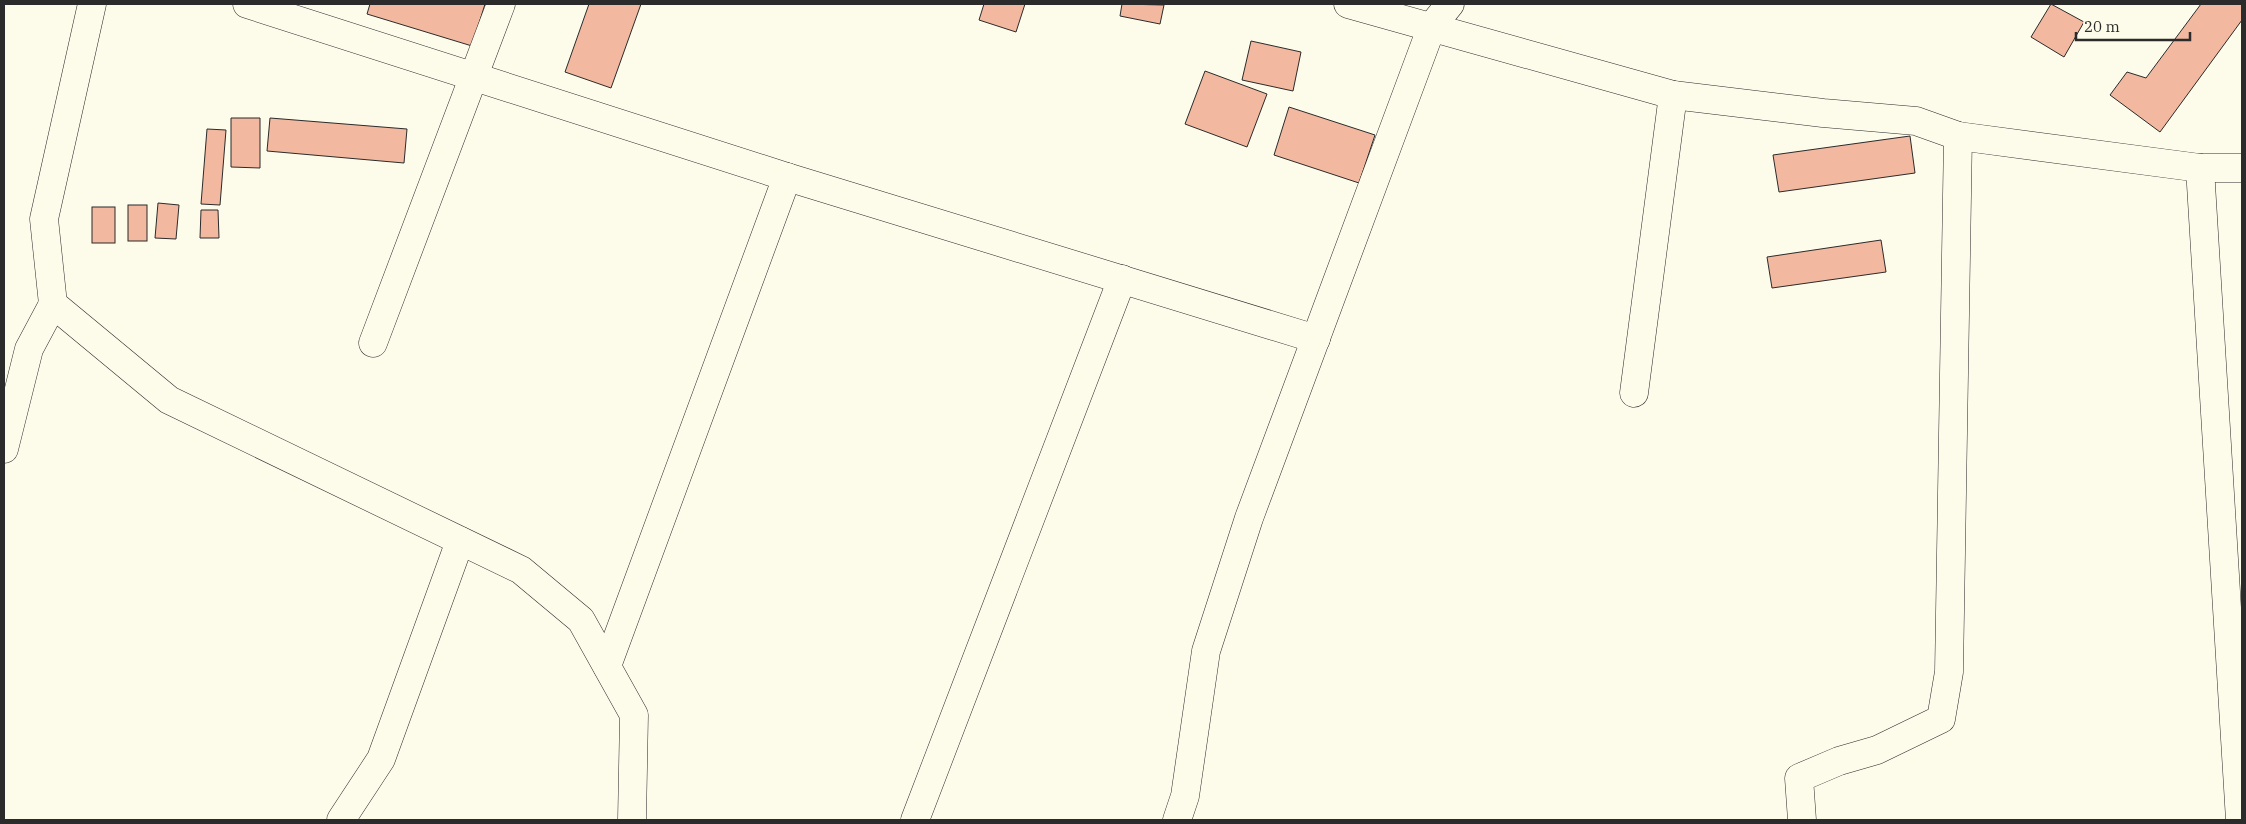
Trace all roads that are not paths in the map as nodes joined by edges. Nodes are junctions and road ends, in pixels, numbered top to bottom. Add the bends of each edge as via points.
1 (92, 4) edge
2 (247, 4) edge
3 (501, 4) edge
4 (1348, 4) edge
5 (1450, 4) edge
6 (1432, 26) junction
7 (475, 77) junction
8 (1673, 95) junction
9 (1958, 136) junction
10 (2200, 168) junction
11 (2242, 168) edge
12 (787, 177) junction
13 (1122, 279) junction
14 (53, 304) junction
15 (1316, 339) junction
16 (373, 343) dead end
17 (1634, 393) dead end
18 (4, 449) edge
19 (460, 541) junction
20 (607, 666) junction
21 (341, 820) edge
22 (632, 820) edge
23 (915, 820) edge
24 (1177, 820) edge
25 (1802, 820) edge
26 (2240, 820) edge

1 - 14 street via 44,219
2 - 7 street
3 - 7 street
4 - 6 street
5 - 6 street
6 - 8 street
6 - 15 street
7 - 12 street
7 - 16 street
8 - 9 street via 1916,121
8 - 17 street
9 - 10 street
9 - 25 street via 1949,672 1941,719 1877,750 1799,778
10 - 11 street
10 - 26 street
12 - 13 street
12 - 20 street
13 - 15 street
13 - 23 street
14 - 18 street via 29,349
14 - 19 street via 168,400
15 - 24 street via 1250,518 1206,651 1185,796
19 - 20 street via 521,570 581,620
19 - 21 street via 381,759
20 - 22 street via 634,716

